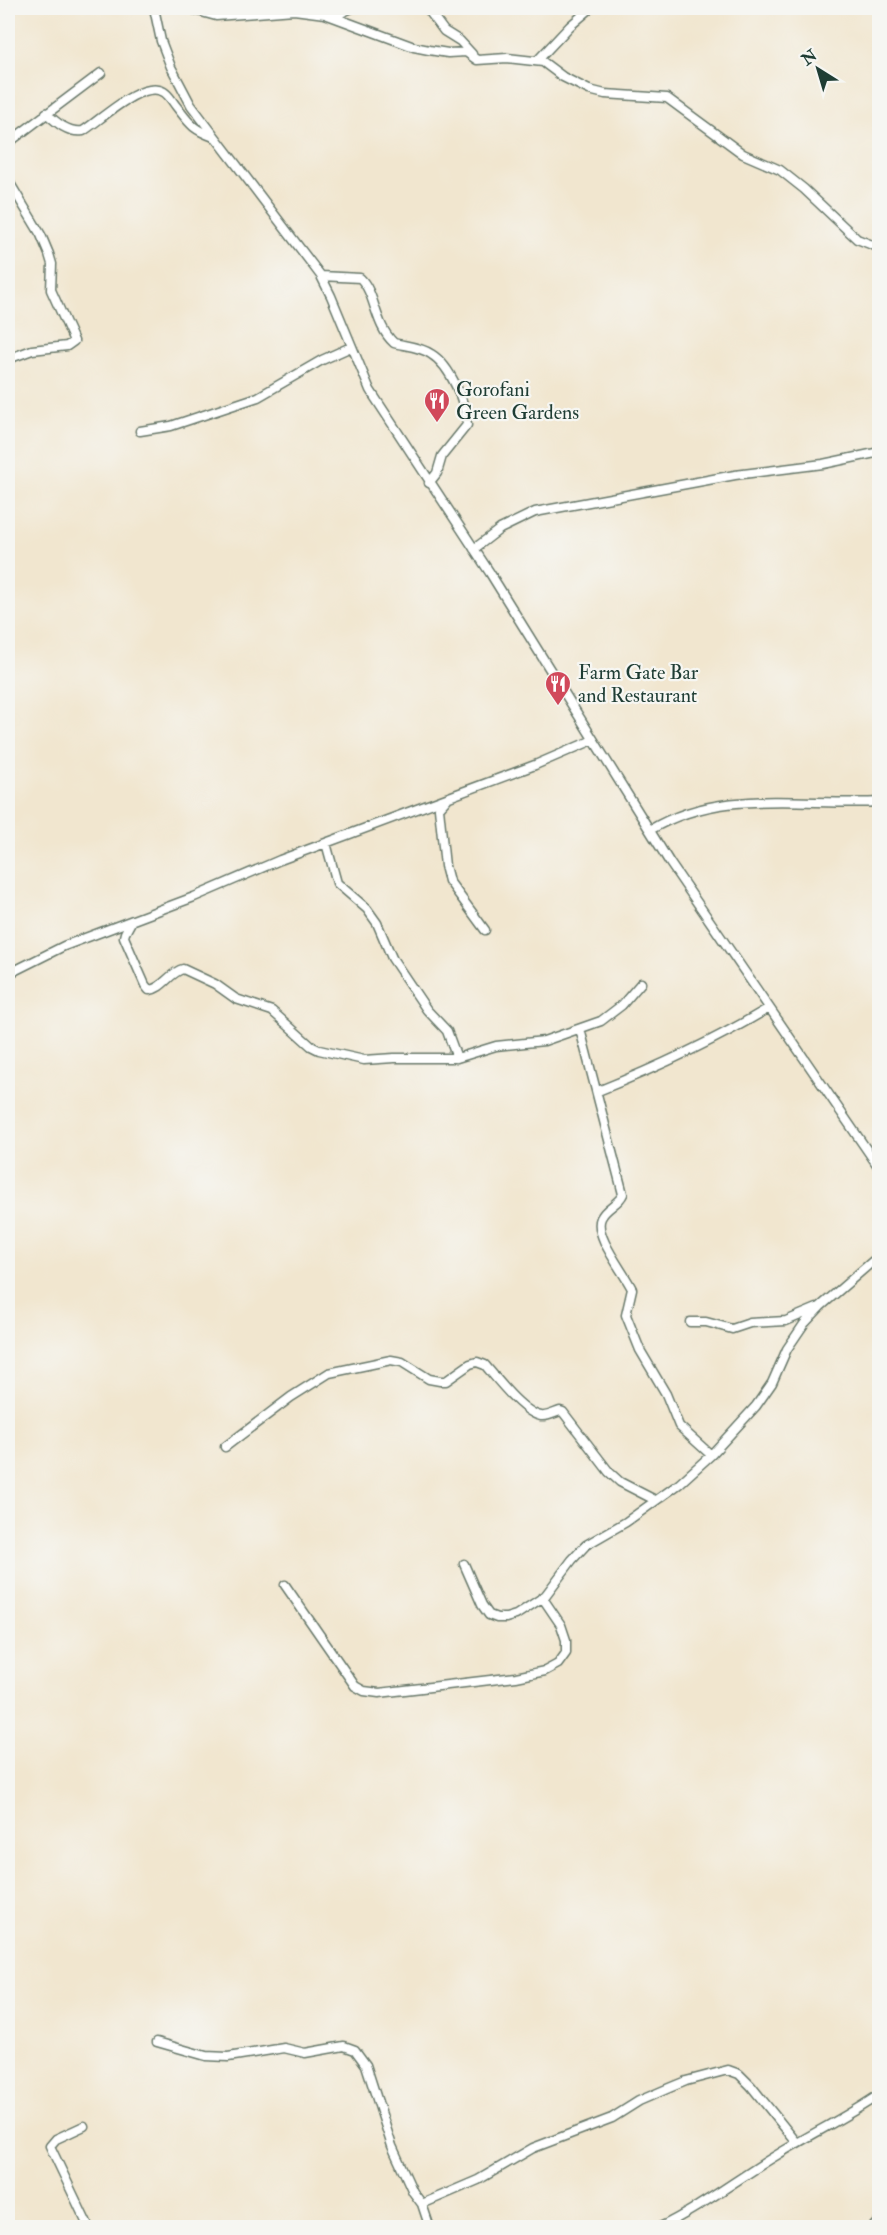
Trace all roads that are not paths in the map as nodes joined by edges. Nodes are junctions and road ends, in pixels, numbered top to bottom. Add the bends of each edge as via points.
1 (154, 8) edge
2 (187, 8) edge
3 (352, 8) edge
4 (427, 8) edge
5 (591, 8) edge
6 (334, 16) junction
7 (538, 58) junction
8 (477, 60) junction
9 (101, 73) dead end
10 (46, 113) junction
11 (215, 138) junction
12 (8, 142) edge
13 (8, 180) edge
14 (879, 248) edge
15 (321, 276) junction
16 (351, 347) junction
17 (8, 359) edge
18 (140, 431) dead end
19 (879, 452) edge
20 (429, 483) junction
21 (474, 549) junction
22 (593, 740) junction
23 (448, 798) junction
24 (879, 802) edge
25 (650, 830) junction
26 (326, 843) junction
27 (131, 922) junction
28 (485, 930) dead end
29 (8, 974) edge
30 (640, 983) dead end
31 (770, 1008) junction
32 (580, 1029) junction
33 (457, 1058) junction
34 (598, 1091) junction
35 (879, 1169) edge
36 (879, 1261) edge
37 (819, 1308) junction
38 (690, 1322) dead end
39 (225, 1447) dead end
40 (711, 1455) junction
41 (655, 1500) junction
42 (464, 1564) dead end
43 (285, 1585) dead end
44 (542, 1598) junction
45 (157, 2042) dead end
46 (879, 2094) edge
47 (84, 2126) dead end
48 (797, 2143) junction
49 (422, 2204) junction
50 (879, 2220) edge
51 (89, 2228) edge
52 (430, 2228) edge
53 (658, 2228) edge
54 (872, 2228) edge

1 - 11 street via 171,67 191,105
2 - 6 street via 216,16 294,10
3 - 6 street
4 - 8 street via 444,31 460,41
5 - 7 street
6 - 8 street via 414,46 448,53 466,52
7 - 8 street
7 - 14 street via 589,90 667,98 743,154 780,170 857,239
9 - 10 street
10 - 11 street via 64,127 83,131 152,88 170,97 195,130
10 - 12 street
11 - 15 street
13 - 17 street via 49,254 51,290 74,341
15 - 16 street
15 - 20 street via 360,278 391,340 435,356 457,388 467,425 442,456
16 - 18 street via 258,397 179,424
16 - 20 street via 370,390
19 - 21 street via 535,512 500,529
20 - 21 street
21 - 22 street
22 - 23 street
22 - 25 street
23 - 26 street
23 - 28 street via 439,807 449,881
24 - 25 street via 747,801 670,818
25 - 31 street
26 - 27 street
26 - 33 street via 337,883 367,909 392,958 447,1031
27 - 29 street via 64,946
27 - 33 street via 124,937 149,990 183,969 236,999 272,1011 319,1050 363,1060
30 - 32 street via 602,1021
31 - 34 street via 707,1044
31 - 35 street
32 - 33 street via 544,1041 496,1046
32 - 34 street
34 - 40 street via 623,1194 600,1220 600,1231 632,1289 626,1315 679,1426
36 - 37 street via 873,1261
37 - 38 street via 786,1322 750,1323 732,1329
37 - 40 street via 787,1349 756,1406
39 - 41 street via 329,1373 391,1360 402,1362 429,1379 446,1381 477,1362 538,1415 563,1412 609,1473
40 - 41 street
41 - 44 street via 581,1549
42 - 44 street via 489,1615 516,1615
43 - 44 street via 355,1686 379,1693 516,1677 558,1664 566,1653 566,1640 561,1625
45 - 49 street via 206,2056 228,2057 284,2048 312,2053 344,2046 355,2050 366,2065 392,2146
46 - 48 street
47 - 51 street via 50,2146
48 - 49 street via 751,2086 728,2070 686,2081 639,2101 612,2118 533,2148 478,2180
48 - 53 street
49 - 52 street
50 - 54 street

